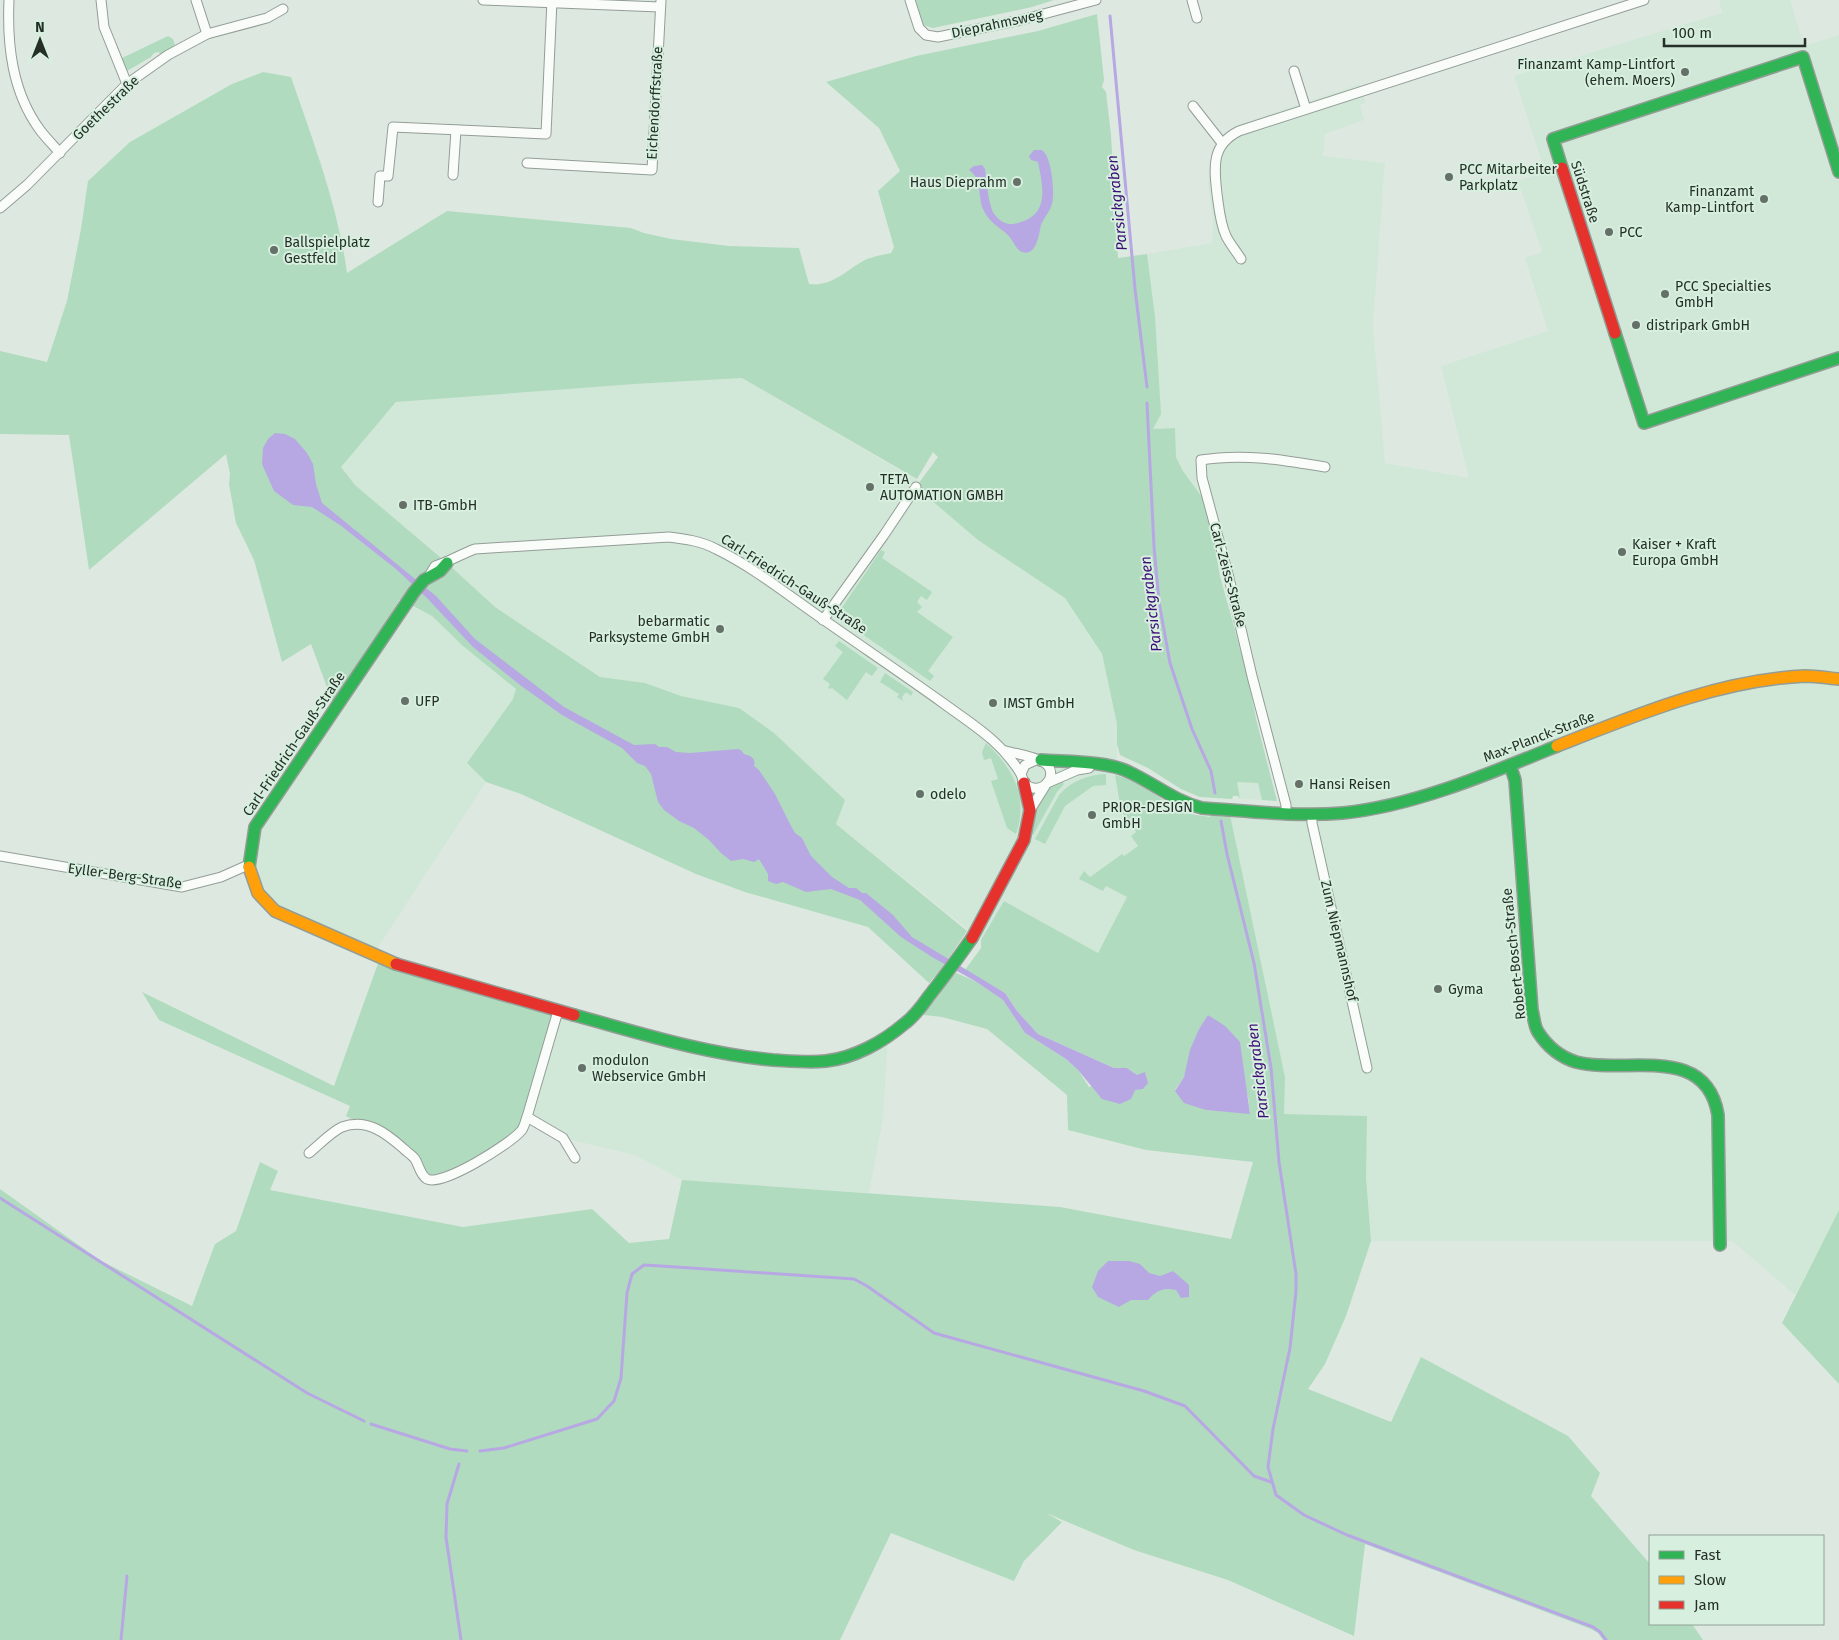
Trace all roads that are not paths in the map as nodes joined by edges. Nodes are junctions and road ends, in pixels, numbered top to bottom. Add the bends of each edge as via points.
1 (9, 0) edge
2 (101, 0) edge
3 (196, 0) edge
4 (484, 0) edge
5 (910, 0) edge
6 (1096, 0) edge
7 (1192, 0) edge
8 (1644, 0) edge
9 (552, 2) edge
10 (660, 4) edge
11 (282, 9) dead end
12 (1197, 18) dead end
13 (207, 34) junction
14 (1294, 71) dead end
15 (127, 84) junction
16 (1193, 106) dead end
17 (1306, 109) junction
18 (456, 130) junction
19 (1222, 143) junction
20 (60, 153) junction
21 (527, 163) dead end
22 (1839, 172) edge
23 (454, 175) dead end
24 (378, 202) dead end
25 (0, 208) edge
26 (1241, 259) dead end
27 (1839, 358) edge
28 (1326, 467) dead end
29 (916, 488) dead end
30 (447, 563) joint
31 (823, 620) junction
32 (1839, 679) edge
33 (1006, 751) junction
34 (1039, 760) junction
35 (1104, 766) junction
36 (1510, 766) junction
37 (1023, 778) junction
38 (1046, 784) junction
39 (1030, 810) junction
40 (1248, 811) joint
41 (1286, 813) junction
42 (1312, 814) junction
43 (0, 856) edge
44 (248, 865) junction
45 (558, 1011) junction
46 (1367, 1068) dead end
47 (527, 1118) junction
48 (309, 1153) dead end
49 (576, 1158) dead end
50 (1720, 1245) dead end

1 - 20 street via 10,50 18,87 39,129
2 - 15 street via 104,27
3 - 13 street
4 - 9 street
5 - 6 street, Dieprahmsweg via 919,28 926,35 938,37 1022,20
7 - 12 street
8 - 17 street
9 - 10 street
9 - 18 street via 546,134
10 - 21 street, Eichendorffstraße via 652,170
11 - 13 street, Goethestraße via 267,18
13 - 15 street, Goethestraße via 168,55
14 - 17 street
15 - 20 street, Goethestraße
16 - 19 street
17 - 19 street via 1239,131
18 - 23 street
18 - 24 street via 392,127 388,176 380,176
19 - 26 street via 1214,172 1220,215 1227,236
20 - 25 street, Goethestraße
22 - 27 street, Südstraße via 1803,57 1553,139 1644,423
28 - 41 street, Carl-Zeiss-Straße via 1270,457 1201,460 1202,478
29 - 31 street
30 - 31 street, Carl-Friedrich-Gauß-Straße via 475,549 678,538 715,548
30 - 44 street, Carl-Friedrich-Gauß-Straße via 414,592 255,827
31 - 33 street, Carl-Friedrich-Gauß-Straße via 928,691
32 - 36 street, Max-Planck-Straße via 1806,676 1715,691 1632,716
33 - 34 street, Carl-Friedrich-Gauß-Straße
33 - 37 street, Carl-Friedrich-Gauß-Straße
34 - 35 street, Carl-Friedrich-Gauß-Straße
34 - 37 street via 1025,765
34 - 38 street via 1050,770
35 - 38 street, Carl-Friedrich-Gauß-Straße via 1077,770
35 - 40 street, Carl-Friedrich-Gauß-Straße via 1128,771 1185,804
36 - 42 street, Max-Planck-Straße via 1430,794 1374,808
36 - 50 street, Robert-Bosch-Straße via 1515,780 1532,1010 1538,1032 1550,1048 1565,1059 1580,1064 1666,1065 1683,1069 1701,1079 1712,1096 1719,1127
37 - 38 street via 1035,788
37 - 39 street, Carl-Friedrich-Gauß-Straße
38 - 39 street, Carl-Friedrich-Gauß-Straße
39 - 45 street, Carl-Friedrich-Gauß-Straße via 1024,840 975,934 915,1014 874,1045 826,1061 718,1054
40 - 41 street, Max-Planck-Straße
41 - 42 street, Max-Planck-Straße
42 - 46 street, Zum Niepmannshof
43 - 44 street, Eyller-Berg-Straße via 182,887 222,877
44 - 45 street, Carl-Friedrich-Gauß-Straße via 258,893 275,911 395,964
45 - 47 street
47 - 48 street via 521,1131 500,1146 470,1166 437,1180 422,1174 415,1159 380,1130 358,1124 341,1128
47 - 49 street via 564,1138

